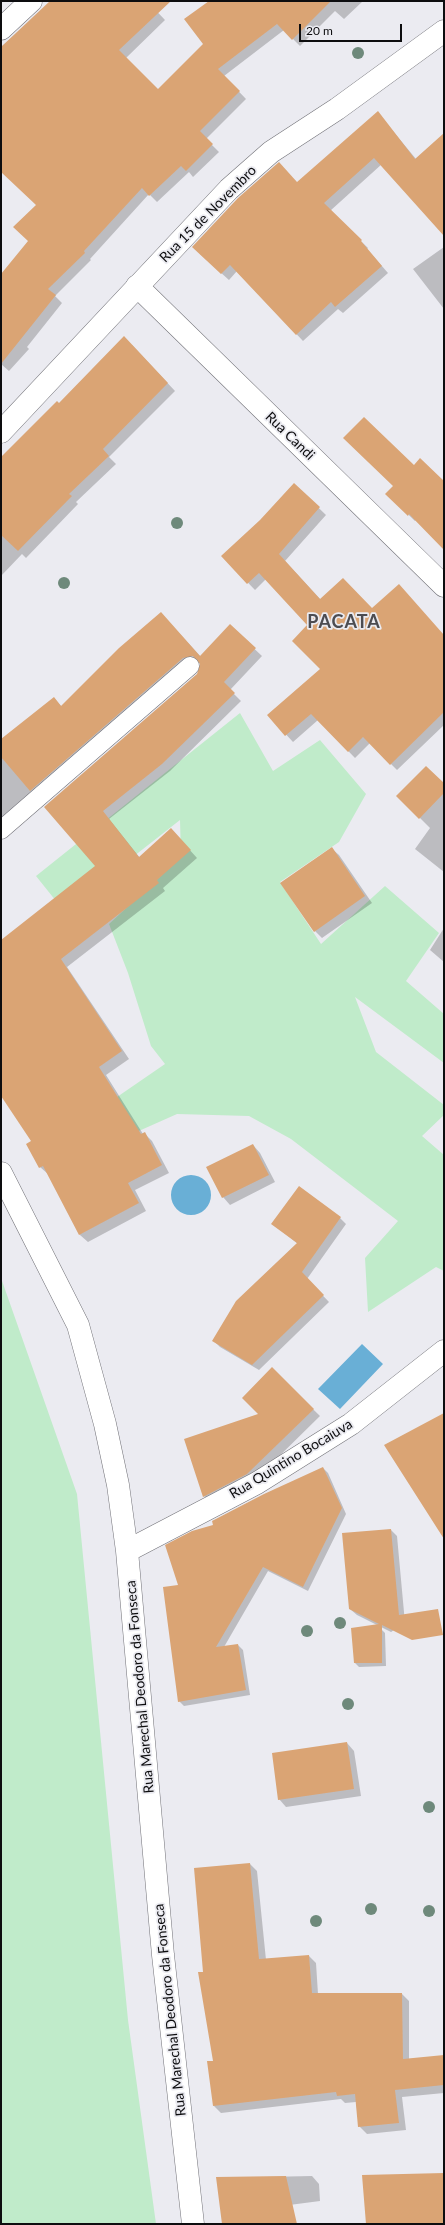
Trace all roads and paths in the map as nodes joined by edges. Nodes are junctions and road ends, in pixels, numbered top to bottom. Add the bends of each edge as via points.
1 (32, 1) edge
2 (1, 29) edge
3 (444, 31) edge
4 (137, 286) junction
5 (1, 432) edge
6 (444, 586) edge
7 (190, 666) dead end
8 (1, 830) edge
9 (1, 1173) edge
10 (444, 1351) edge
11 (127, 1551) junction
12 (193, 2224) edge

1 - 2 street
3 - 4 street, Rua 15 de Novembro via 337,109 271,152 229,189
4 - 5 street, Rua 15 de Novembro
4 - 6 street, Rua Candi
7 - 8 lane
9 - 11 street, Rua Marechal Deodoro da Fonseca via 78,1325 105,1424 118,1485
10 - 11 street, Rua Quintino Bocaiuva via 351,1424 257,1482
11 - 12 street, Rua Marechal Deodoro da Fonseca via 163,1955

